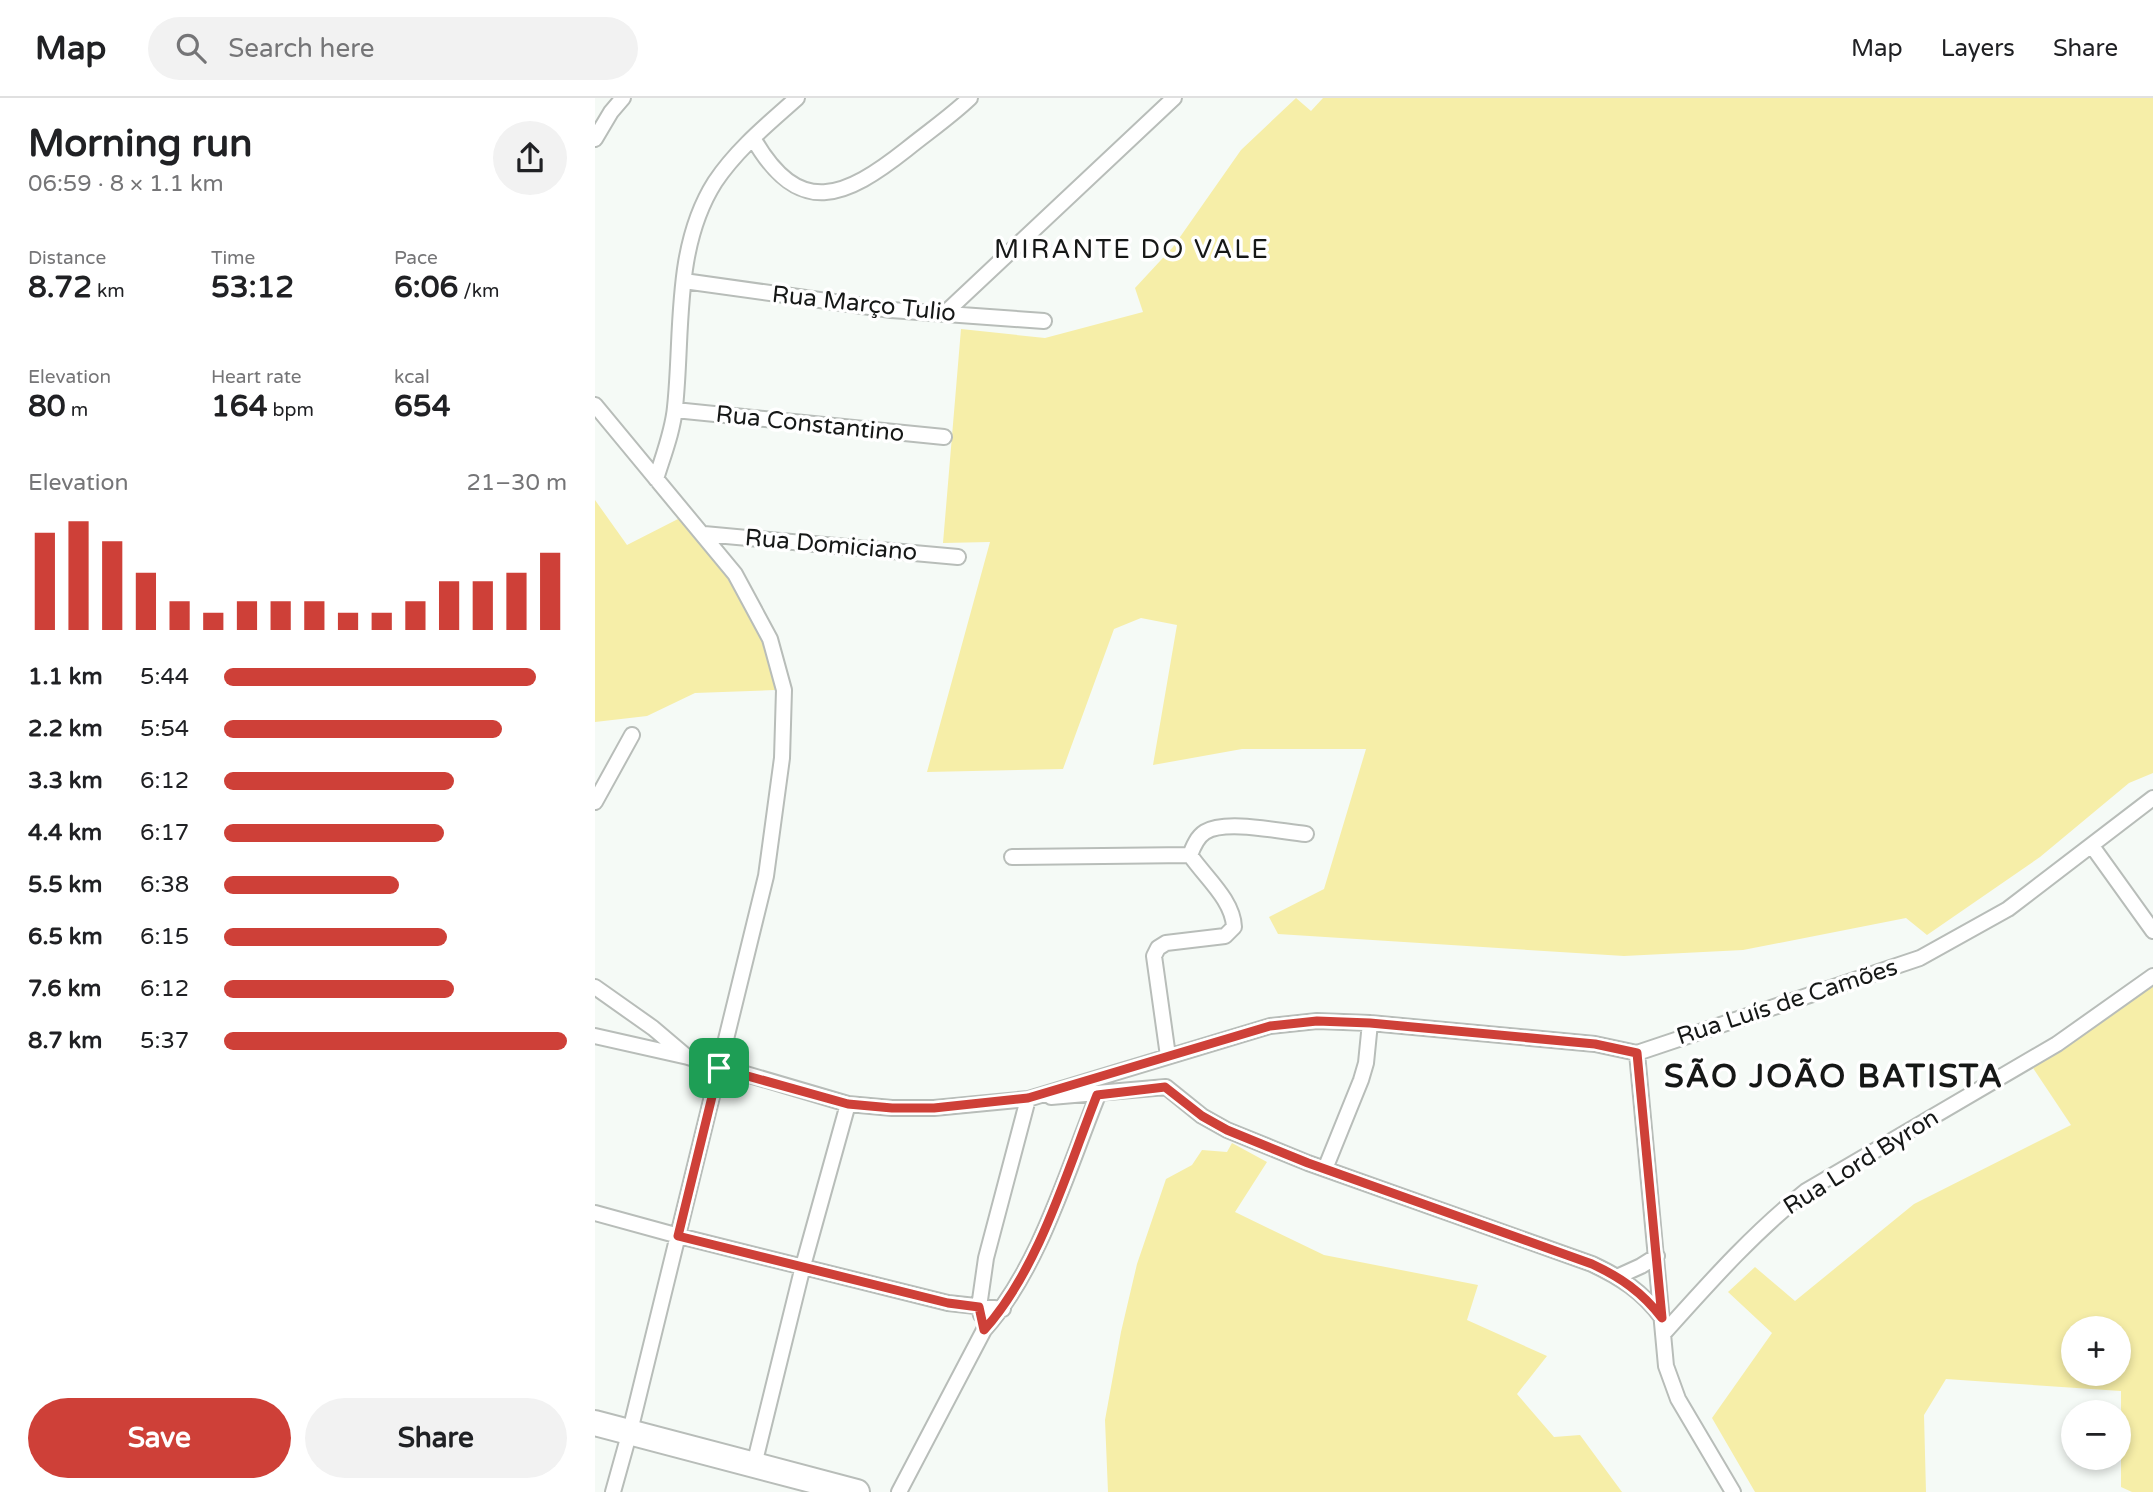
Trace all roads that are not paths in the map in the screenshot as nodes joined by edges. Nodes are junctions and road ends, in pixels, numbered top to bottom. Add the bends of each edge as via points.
1 (623, 98) edge
2 (797, 98) edge
3 (970, 98) edge
4 (1174, 98) edge
5 (753, 138) junction
6 (595, 139) edge
7 (684, 281) junction
8 (945, 313) junction
9 (1044, 321) dead end
10 (595, 405) edge
11 (675, 410) junction
12 (944, 438) dead end
13 (656, 480) junction
14 (704, 534) junction
15 (958, 556) dead end
16 (632, 735) dead end
17 (2153, 798) edge
18 (595, 802) edge
19 (1307, 834) dead end
20 (2092, 846) junction
21 (1190, 855) junction
22 (1012, 857) dead end
23 (2153, 931) edge
24 (2153, 976) edge
25 (595, 987) edge
26 (629, 1011) junction
27 (1370, 1023) junction
28 (595, 1036) edge
29 (640, 1047) junction
30 (1637, 1053) junction
31 (1168, 1056) junction
32 (688, 1057) junction
33 (719, 1068) junction
34 (1097, 1095) junction
35 (1028, 1098) junction
36 (848, 1104) junction
37 (1325, 1170) junction
38 (595, 1213) edge
39 (678, 1236) junction
40 (1657, 1255) junction
41 (803, 1266) junction
42 (1619, 1276) junction
43 (979, 1307) junction
44 (1003, 1309) junction
45 (1663, 1325) junction
46 (984, 1330) junction
47 (595, 1423) edge
48 (630, 1431) junction
49 (754, 1465) junction
50 (613, 1492) edge
51 (857, 1492) edge
52 (899, 1492) edge
53 (1733, 1492) edge

1 - 6 street
2 - 5 street
3 - 5 street via 876,173 823,194 794,186 768,164
4 - 8 street
5 - 7 street via 710,194 693,236
7 - 8 street, Rua Março Tulio
7 - 11 street
8 - 9 street, Rua Março Tulio
10 - 13 street
11 - 12 street, Rua Constantino
11 - 13 street
13 - 14 street
14 - 15 street, Rua Domiciano
14 - 33 street via 735,574 770,639 784,690 782,758 766,876
16 - 18 street
17 - 20 street, Rua Luís de Camões
19 - 21 street via 1221,827 1205,832
20 - 23 street
20 - 30 street, Rua Luís de Camões via 2008,909 1920,958
21 - 22 street
21 - 31 street via 1229,906 1234,927 1226,936 1166,943 1158,948 1154,956
24 - 45 street, Rua Lord Byron via 2057,1044 1806,1191
25 - 26 street
26 - 29 street
26 - 32 street
27 - 30 street via 1595,1044
27 - 31 street via 1317,1021 1270,1026
27 - 37 street via 1361,1080
28 - 29 street
29 - 32 street
30 - 40 street
31 - 35 street
32 - 33 street
33 - 36 street
33 - 39 street
34 - 35 street
34 - 37 street via 1165,1087 1227,1130
34 - 44 street via 1043,1231
35 - 36 street via 934,1108
35 - 43 street via 986,1258
36 - 41 street
37 - 42 street
38 - 39 street
39 - 41 street
39 - 48 street
40 - 42 street
40 - 45 street
41 - 43 street
41 - 49 street
42 - 45 street via 1642,1295
43 - 44 street
43 - 46 street
44 - 46 street
45 - 53 street via 1667,1366 1678,1399
46 - 52 street
47 - 48 highway
48 - 49 highway
48 - 50 street
49 - 51 highway

